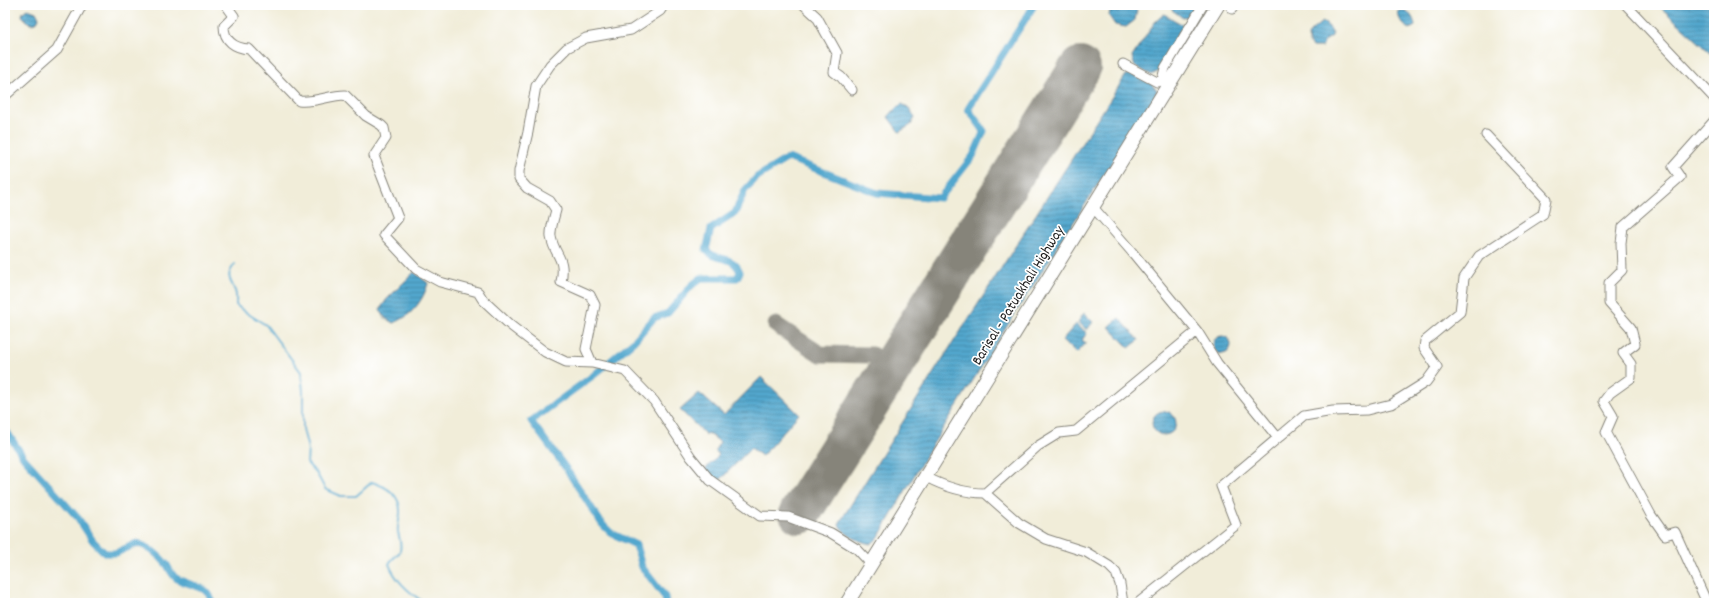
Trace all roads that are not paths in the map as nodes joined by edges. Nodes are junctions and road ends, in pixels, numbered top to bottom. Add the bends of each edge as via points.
1 (82, 5) edge
2 (226, 5) edge
3 (664, 5) edge
4 (804, 5) edge
5 (1203, 5) edge
6 (1218, 5) edge
7 (1626, 5) edge
8 (1123, 64) dead end
9 (852, 90) dead end
10 (5, 96) edge
11 (1714, 98) edge
12 (1714, 121) edge
13 (1486, 135) dead end
14 (1092, 206) junction
15 (1197, 330) junction
16 (592, 363) junction
17 (1278, 438) junction
18 (926, 477) junction
19 (985, 493) junction
20 (871, 564) junction
21 (847, 603) edge
22 (1123, 603) edge
23 (1138, 603) edge
24 (1707, 603) edge

1 - 10 street via 57,50
2 - 16 street via 234,16 224,26 225,36 240,48 249,49 299,101 345,95 366,116 384,128 386,138 374,156 398,218 384,235 407,261 440,282 478,292 510,325 545,352 566,362
3 - 16 street via 660,11 631,30 586,38 567,48 550,65 536,86 519,179 527,188 550,201 556,210 551,236 561,259 561,282 590,294 595,305 586,349
4 - 9 street via 817,18 838,53 834,72
5 - 8 street via 1165,68 1162,80 1157,82
6 - 14 highway, Barisal - Patuakhali Highway
7 - 11 street
12 - 24 street via 1673,167 1680,177 1622,227 1622,270 1609,283 1609,303 1631,328 1635,344 1623,353 1631,364 1631,378 1610,393 1604,401 1613,416 1606,432 1665,535 1675,532
13 - 17 street via 1546,199 1543,214 1479,256 1464,278 1460,312 1425,341 1424,348 1437,367 1426,382 1392,404 1367,410 1333,411 1304,416
14 - 15 street
14 - 18 highway, Barisal - Patuakhali Highway
15 - 17 street via 1217,363
15 - 19 street via 1076,431 1059,433 1038,446
16 - 20 street via 625,371 654,401 691,457 710,480 760,516 788,518 831,532 857,549
17 - 23 street via 1221,486 1236,525
18 - 19 street via 956,490
18 - 20 highway, Barisal - Patuakhali Highway
19 - 22 street via 1019,523 1046,539 1086,552 1108,566 1116,573
20 - 21 highway, Barisal - Patuakhali Highway

